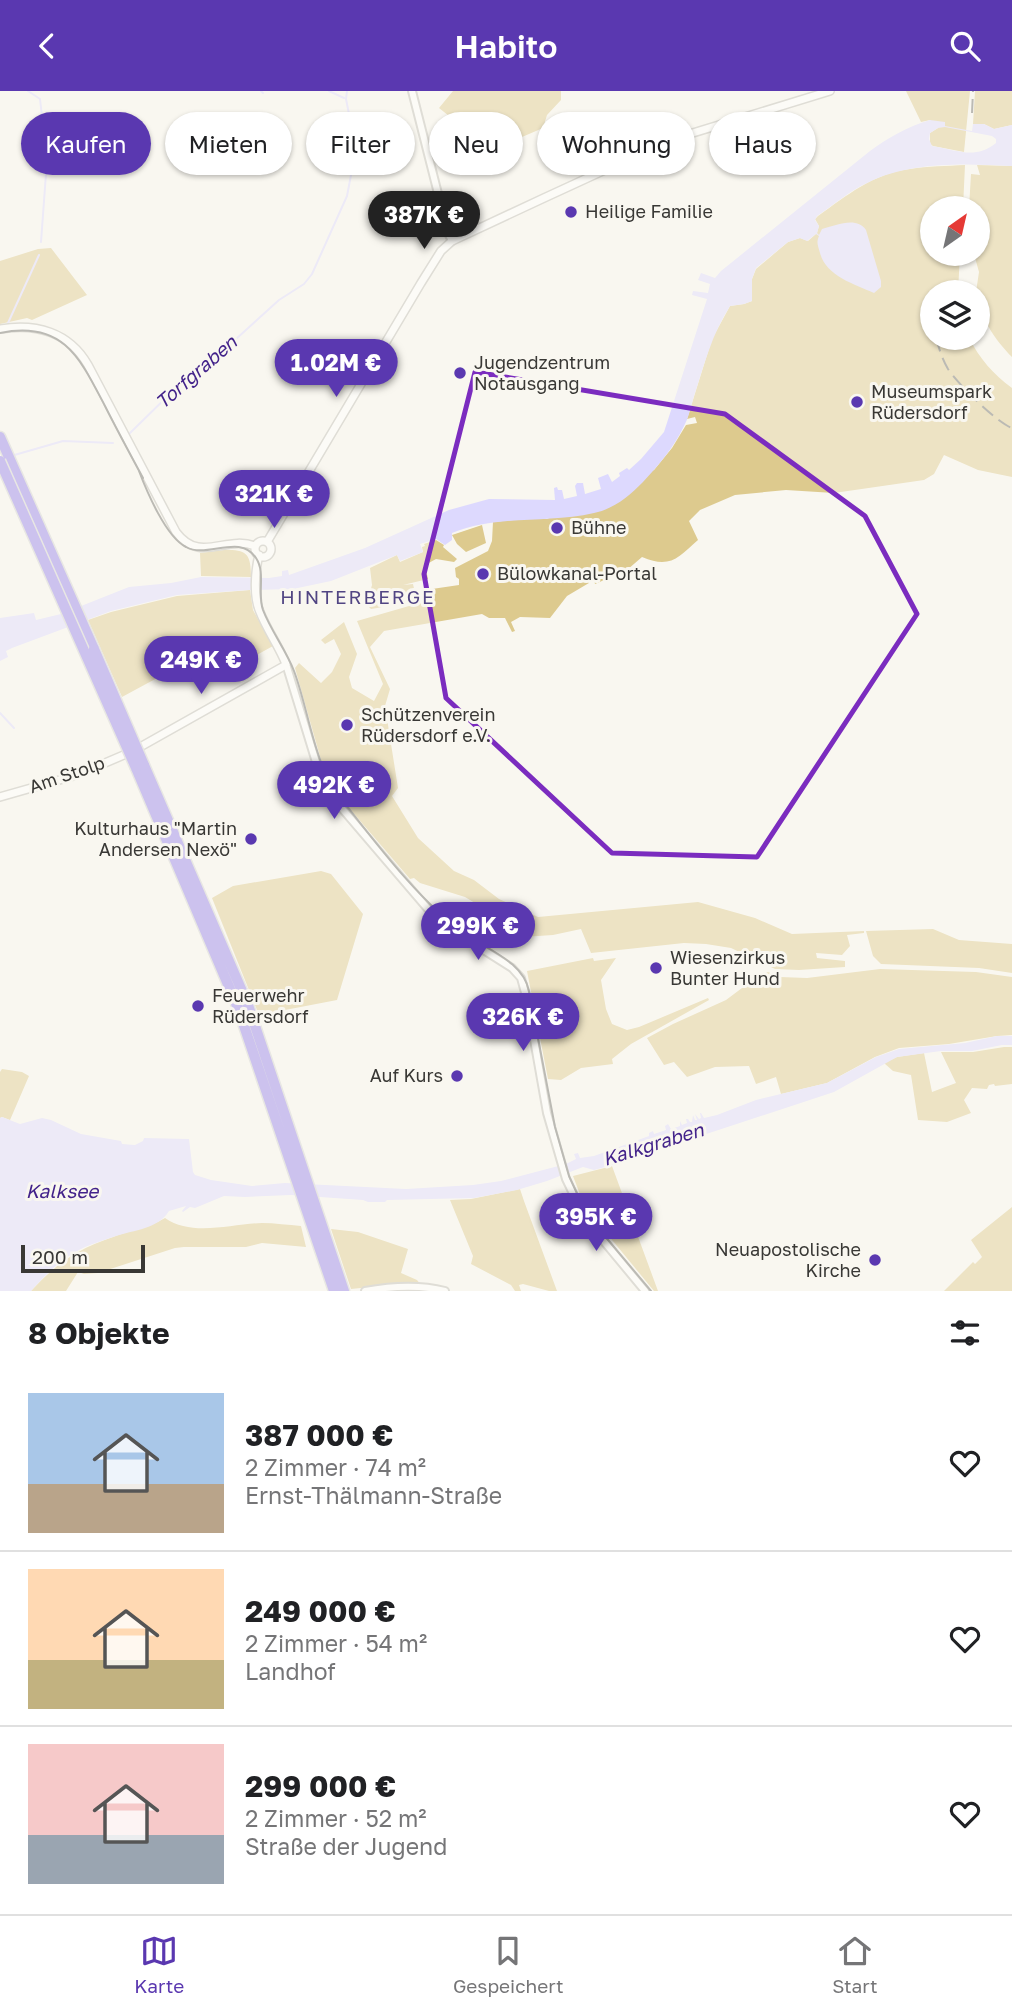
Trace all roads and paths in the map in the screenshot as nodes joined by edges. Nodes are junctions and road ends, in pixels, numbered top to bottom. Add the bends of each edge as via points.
1 (412, 91) edge
2 (830, 91) edge
3 (452, 241) junction
4 (0, 329) edge
5 (0, 436) edge
6 (0, 461) edge
7 (267, 542) junction
8 (255, 546) junction
9 (259, 555) junction
10 (286, 664) junction
11 (140, 766) junction
12 (0, 797) edge
13 (274, 1098) junction
14 (334, 1291) edge
15 (344, 1291) edge
16 (365, 1291) edge
17 (445, 1291) edge
18 (645, 1291) edge

1 - 3 street
2 - 3 main road via 670,140
3 - 7 main road via 433,263
4 - 8 main road via 23,326 43,330 65,339 78,351 186,543
5 - 11 highway, bridge
6 - 11 highway, bridge
7 - 8 main road
7 - 9 main road via 269,553
8 - 9 main road
9 - 10 main road via 259,611
10 - 12 main road, Am Stolp via 133,751 77,775
10 - 18 street via 319,772 333,798 427,908 518,973 524,983 551,1130 563,1170 592,1227
11 - 13 highway via 243,1007
13 - 14 highway
13 - 15 highway
16 - 17 street via 396,1286

